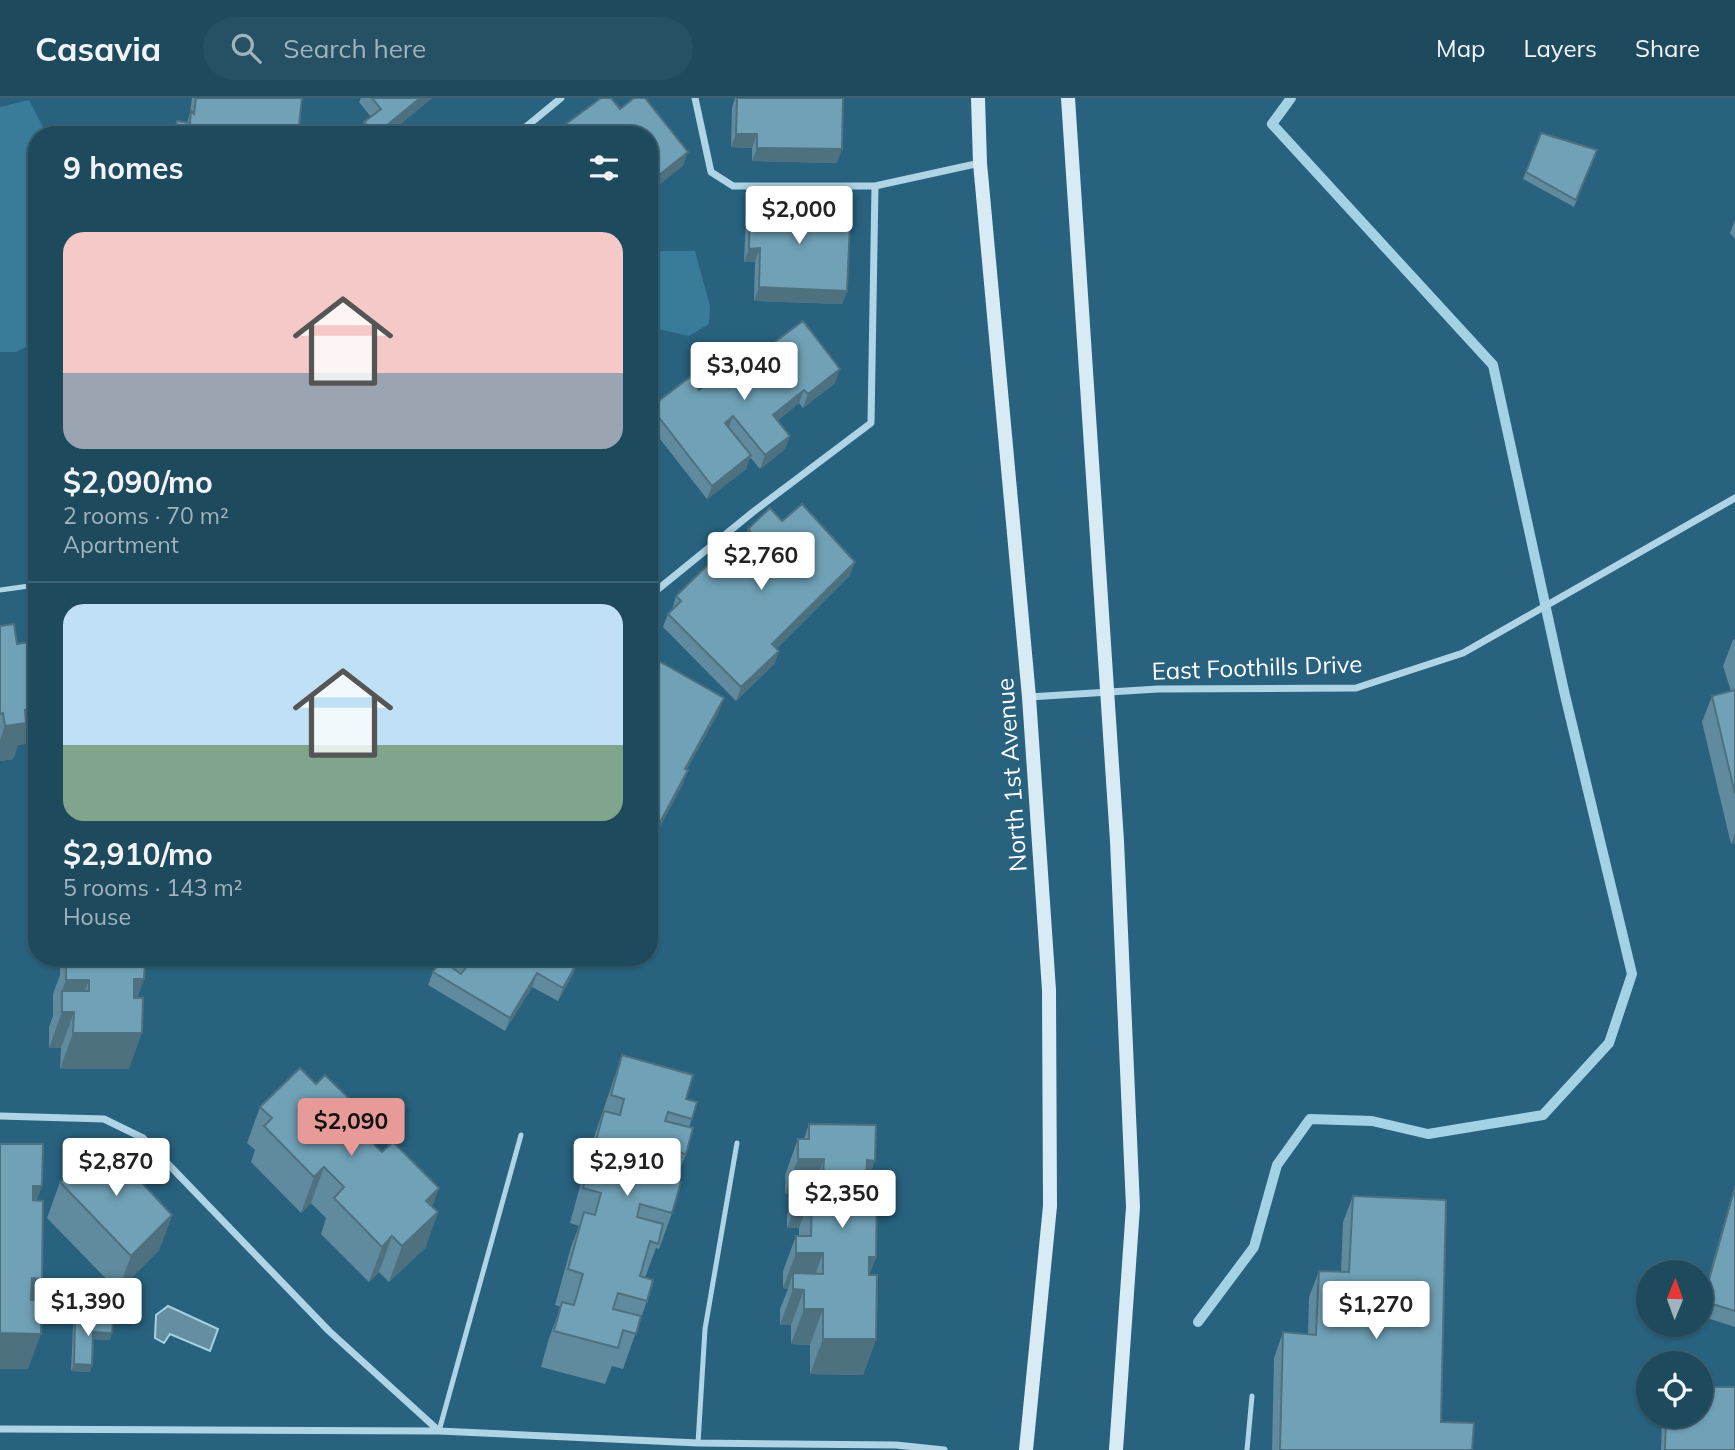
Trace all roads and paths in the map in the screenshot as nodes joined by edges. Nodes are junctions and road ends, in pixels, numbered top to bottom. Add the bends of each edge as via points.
1 (561, 98) edge
2 (695, 98) edge
3 (978, 98) edge
4 (1068, 98) edge
5 (527, 126) edge
6 (980, 163) junction
7 (875, 186) junction
8 (1735, 498) edge
9 (28, 586) edge
10 (658, 589) edge
11 (0, 590) edge
12 (1108, 692) junction
13 (1029, 697) junction
14 (0, 1116) edge
15 (521, 1135) dead end
16 (737, 1143) dead end
17 (1252, 1396) dead end
18 (0, 1429) edge
19 (439, 1431) junction
20 (698, 1443) junction
21 (944, 1450) edge
22 (1026, 1450) edge
23 (1116, 1450) edge
24 (1247, 1450) edge

1 - 5 street
2 - 7 street via 711,172 733,186
3 - 6 main road, North 1st Avenue
4 - 12 main road
6 - 7 street
6 - 13 main road, North 1st Avenue
7 - 10 street via 871,424
8 - 12 street, East Foothills Drive via 1463,653 1356,688
9 - 11 lane
12 - 13 street, East Foothills Drive
12 - 23 main road via 1133,1207
13 - 22 main road, North 1st Avenue via 1049,990 1049,1206
14 - 19 street via 104,1119 143,1138 329,1331
15 - 19 lane
16 - 20 lane via 705,1329
17 - 24 lane
18 - 19 street
19 - 20 street
20 - 21 street via 896,1445

